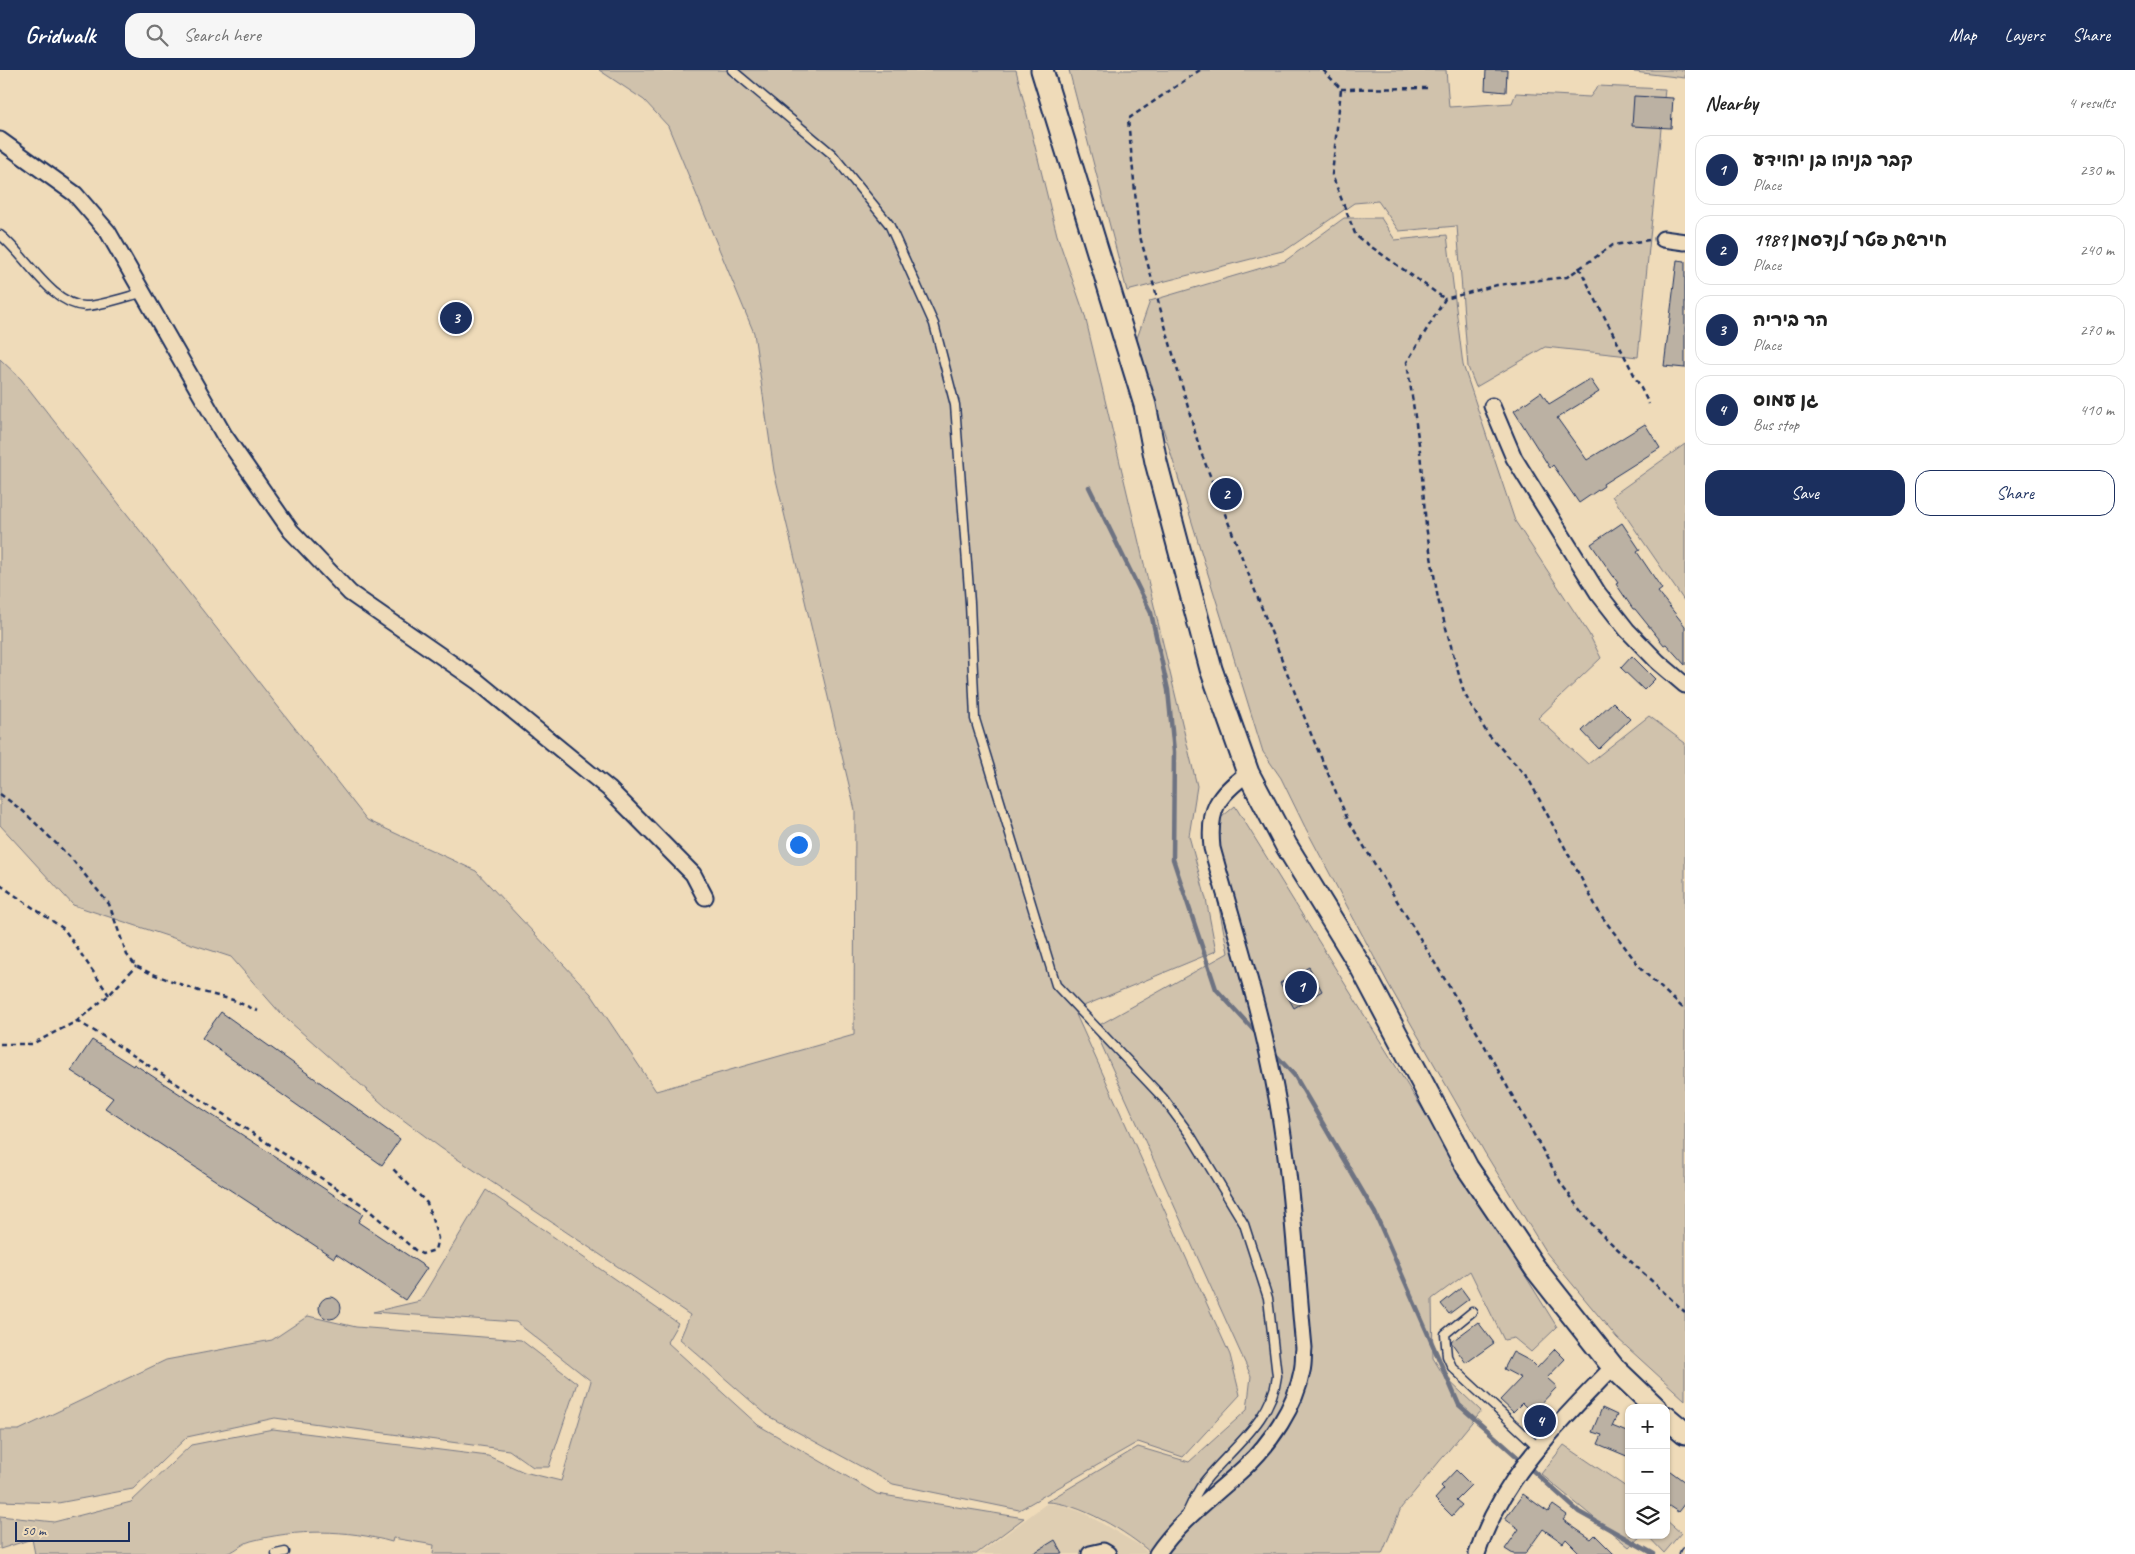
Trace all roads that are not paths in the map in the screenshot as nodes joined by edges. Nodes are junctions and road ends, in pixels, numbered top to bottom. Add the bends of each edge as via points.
1 (732, 70) edge
2 (1042, 70) edge
3 (0, 140) edge
4 (0, 235) edge
5 (1663, 239) road end
6 (1685, 242) edge
7 (141, 292) junction
8 (1492, 406) dead end
9 (1685, 685) edge
10 (1248, 773) junction
11 (705, 897) dead end
12 (1472, 1312) dead end
13 (1613, 1367) junction
14 (1652, 1404) edge
15 (1670, 1420) edge
16 (1685, 1433) edge
17 (1538, 1447) junction
18 (1183, 1521) junction
19 (285, 1552) dead end
20 (276, 1554) edge
21 (1090, 1554) edge
22 (1108, 1554) edge
23 (1157, 1554) edge
24 (1477, 1554) edge

1 - 18 lane via 832,154 889,224 934,324 955,404 975,719 1056,984 1163,1098 1191,1136 1244,1224 1265,1289 1276,1387 1255,1426 1204,1483
2 - 10 main road via 1145,405 1156,462 1211,669
3 - 7 street via 76,194 108,232
4 - 7 lane via 66,301 85,306
5 - 6 street
7 - 11 street via 224,435 292,531 350,593 477,681 609,789 692,874
8 - 9 street via 1514,458 1598,593 1627,630
10 - 13 main road via 1286,845 1361,968 1468,1167 1535,1268
10 - 18 street via 1224,794 1214,810 1210,828 1212,848 1268,1051 1277,1099 1287,1159 1304,1348 1302,1371 1282,1421 1246,1467
12 - 17 lane via 1445,1334 1447,1356 1452,1367
13 - 14 main road
13 - 17 street
15 - 16 main road
17 - 24 street via 1497,1507
18 - 23 street
19 - 20 lane
21 - 22 street via 1103,1551

